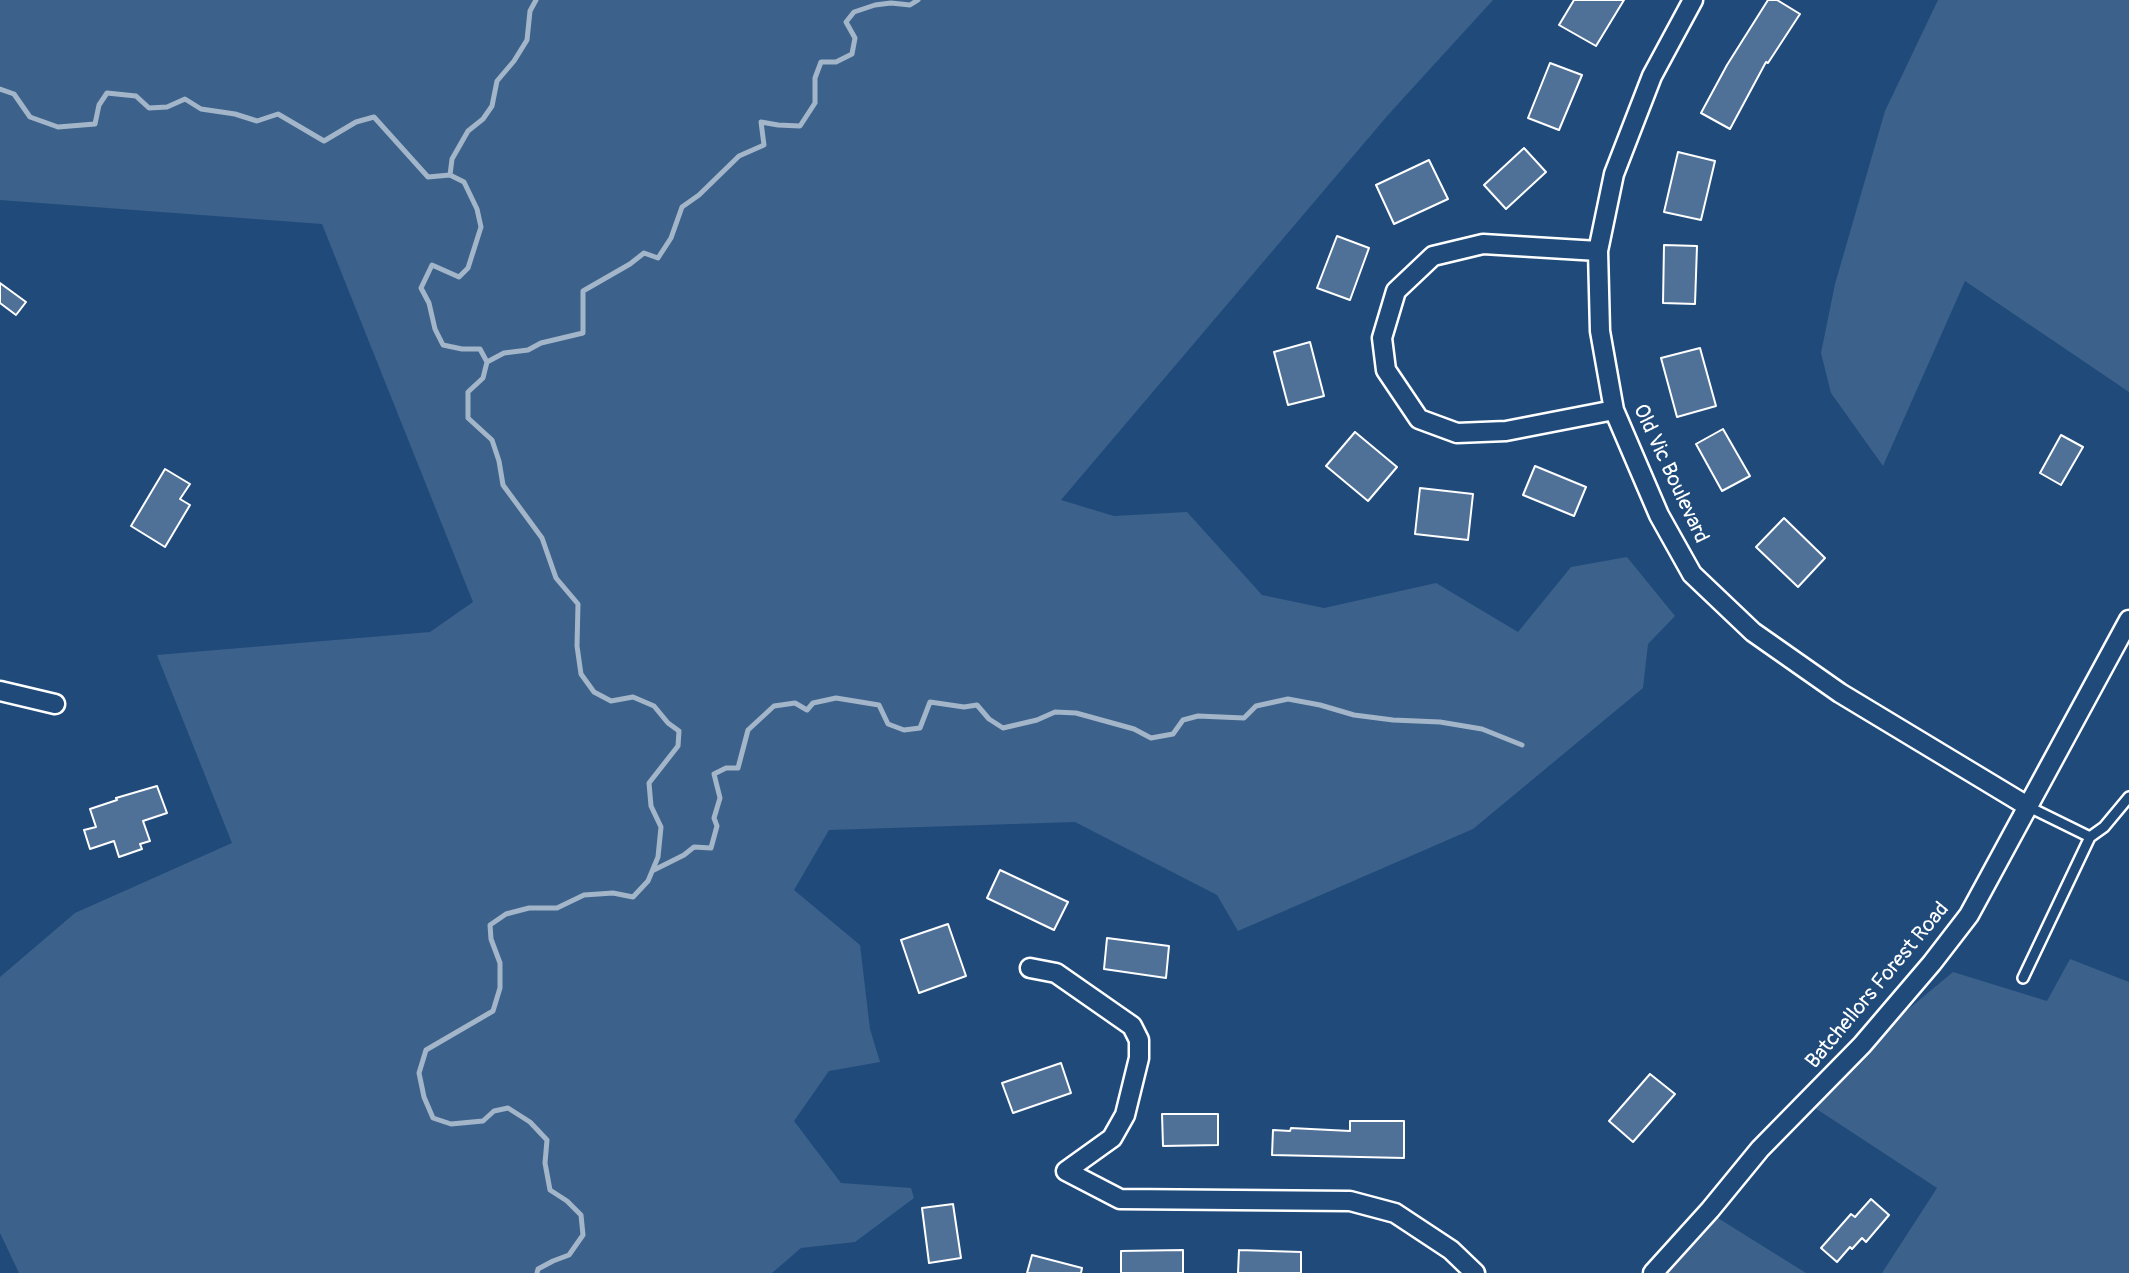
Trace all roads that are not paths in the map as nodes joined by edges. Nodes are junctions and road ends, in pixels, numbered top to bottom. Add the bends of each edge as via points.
1 (1693, 0) edge
2 (1598, 251) junction
3 (1614, 410) junction
4 (2129, 620) edge
5 (0, 691) edge
6 (55, 704) dead end
7 (2129, 797) edge
8 (2029, 807) junction
9 (2090, 837) junction
10 (1030, 968) dead end
11 (2022, 978) dead end
12 (1475, 1273) edge
13 (1653, 1273) edge

1 - 2 street, Old Vic Boulevard via 1652,76 1623,149
2 - 3 street, Old Vic Boulevard via 1600,331
2 - 3 street via 1483,244 1433,256 1396,291 1382,338 1386,370 1419,419 1457,433 1506,431
3 - 8 street, Old Vic Boulevard via 1659,516 1692,574 1753,632 1840,693
4 - 8 street, Batchellors Forest Road
5 - 6 street
7 - 9 lane
8 - 9 lane
8 - 13 street, Batchellors Forest Road via 1969,915 1932,962
9 - 11 lane
10 - 12 street via 1056,973 1132,1026 1139,1040 1125,1115 1112,1138 1066,1171 1120,1199 1350,1201 1395,1213 1451,1250

